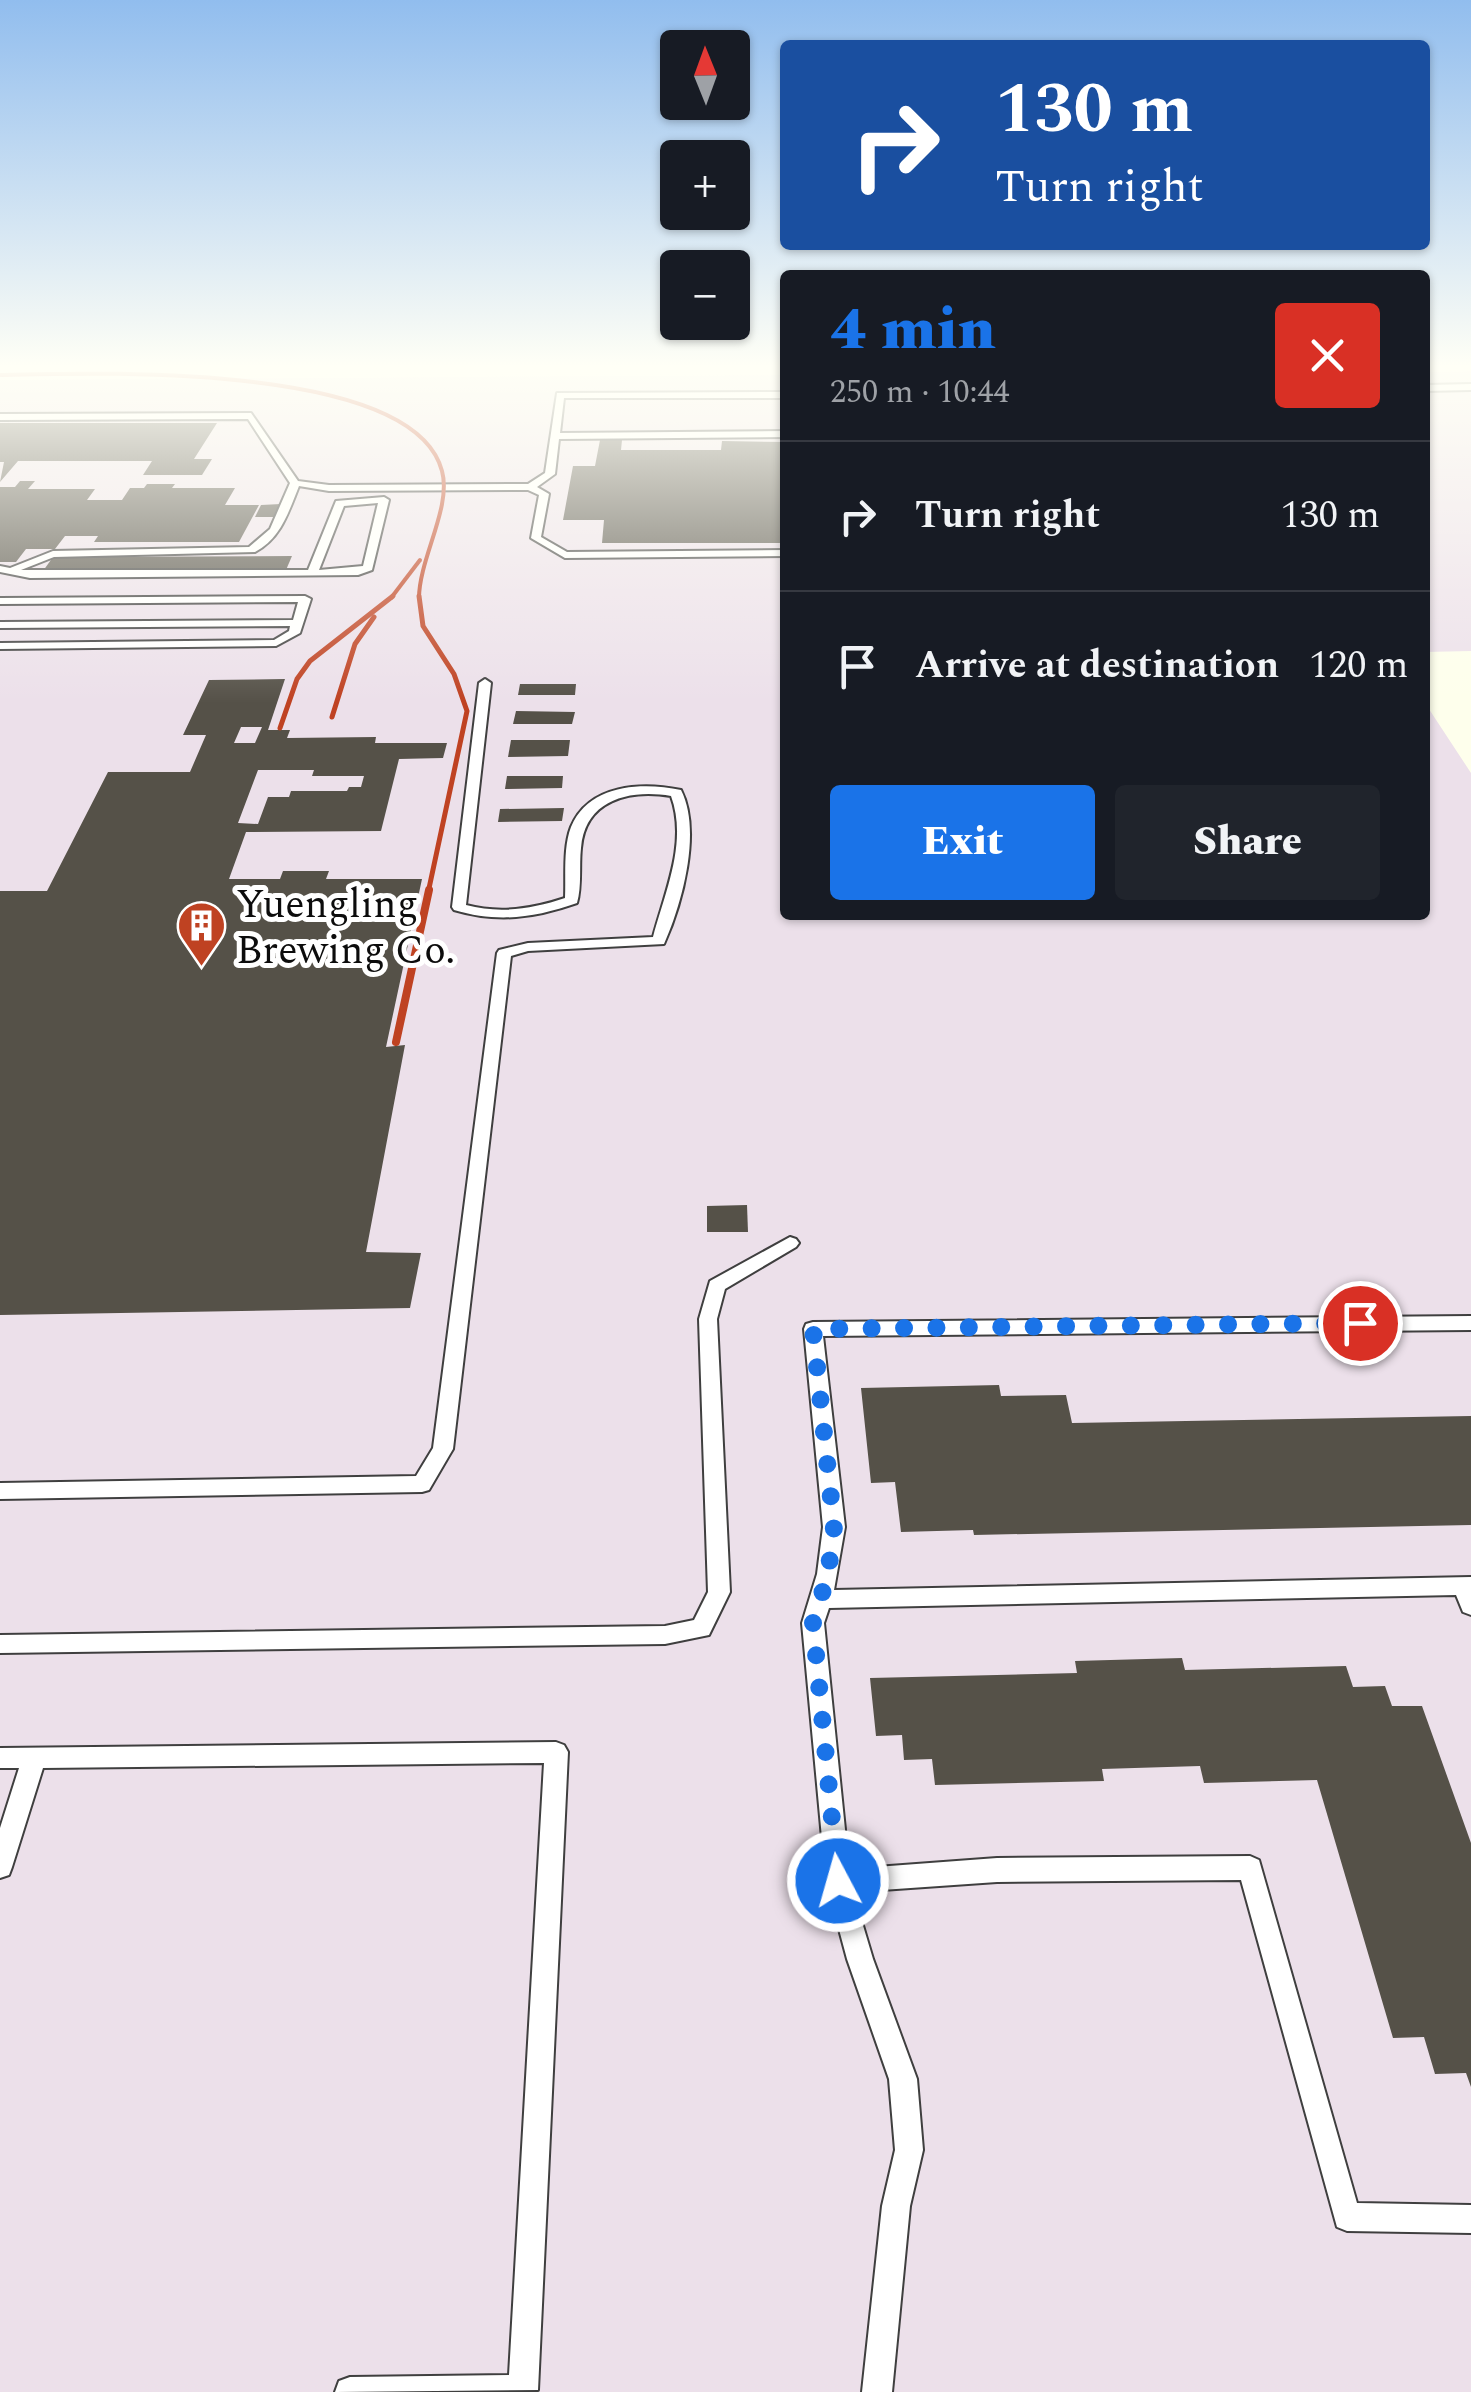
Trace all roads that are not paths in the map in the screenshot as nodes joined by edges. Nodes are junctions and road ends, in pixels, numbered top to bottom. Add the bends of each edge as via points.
1 (293, 480) edge
2 (541, 480) edge
3 (295, 483) junction
4 (530, 487) junction
5 (780, 553) edge
6 (0, 569) edge
7 (14, 569) junction
8 (312, 573) junction
9 (0, 601) edge
10 (297, 623) junction
11 (0, 625) edge
12 (0, 646) edge
13 (484, 683) dead end
14 (790, 1243) dead end
15 (1471, 1323) edge
16 (0, 1491) edge
17 (1468, 1593) edge
18 (820, 1599) junction
19 (0, 1644) edge
20 (35, 1756) junction
21 (0, 1758) edge
22 (0, 1867) edge
23 (838, 1881) junction
24 (1471, 2219) edge
25 (880, 2384) edge
26 (350, 2392) edge

1 - 3 lane
2 - 4 lane
3 - 4 lane
3 - 7 lane via 274,534 251,550 53,554
4 - 5 lane via 544,494 536,538 565,555
6 - 7 lane
7 - 8 lane via 30,575
8 - 8 lane via 368,568 384,500 340,502
9 - 10 lane via 305,599
10 - 11 lane
10 - 12 lane via 294,633 276,643
13 - 16 lane via 459,907 528,916 572,900 578,827 599,799 622,792 676,793 684,807 683,842 659,941 528,946 504,953 443,1450 422,1484
14 - 19 lane via 717,1286 708,1319 719,1592 701,1628 664,1636
15 - 18 lane via 813,1329 834,1527
17 - 18 lane
18 - 23 lane via 813,1623
20 - 21 lane
20 - 22 lane
20 - 26 lane via 556,1752 522,2390
23 - 24 lane via 997,1870 1250,1868 1347,2217
23 - 25 lane via 903,2079 909,2150 896,2206

